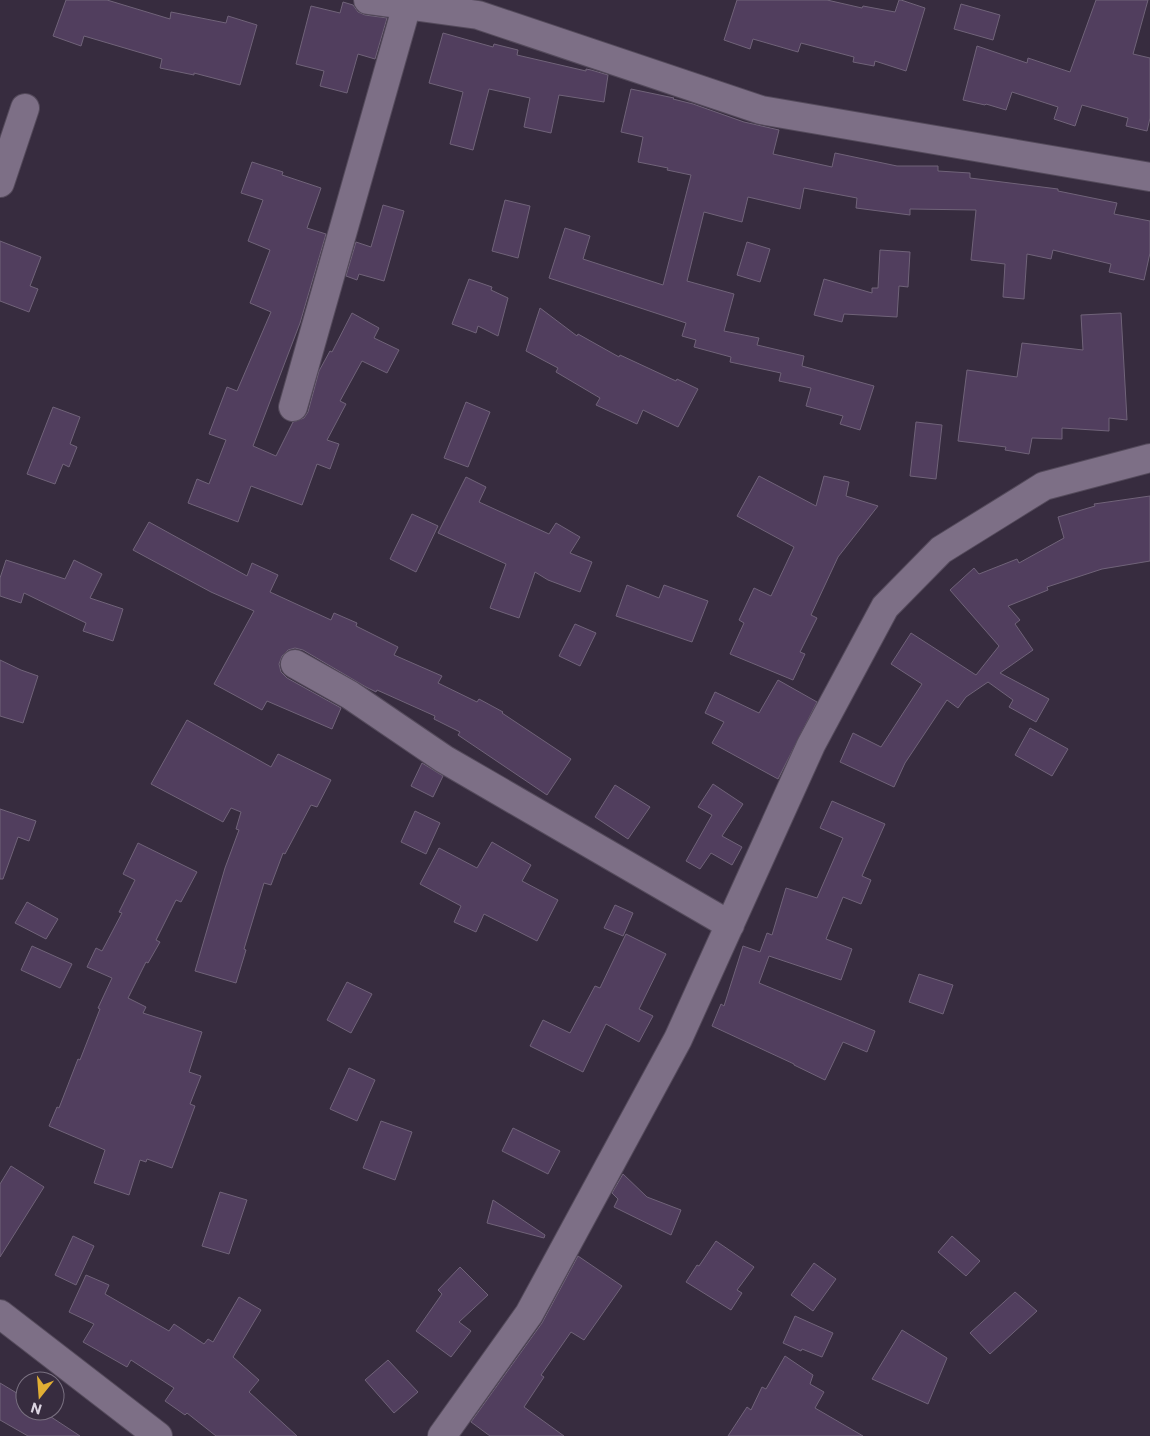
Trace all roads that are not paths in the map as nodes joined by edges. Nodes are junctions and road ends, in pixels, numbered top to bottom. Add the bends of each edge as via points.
1 (368, 0) edge
2 (406, 5) junction
3 (25, 108) dead end
4 (1150, 177) edge
5 (0, 183) edge
6 (293, 407) dead end
7 (1150, 458) edge
8 (295, 664) dead end
9 (730, 925) junction
10 (0, 1314) edge
11 (158, 1436) edge
12 (442, 1436) edge

1 - 2 street
2 - 4 street via 478,15 761,110
2 - 6 street
3 - 5 street
7 - 9 street via 1044,486 940,550 885,607 811,745
8 - 9 street via 350,695 444,759
9 - 12 street via 678,1039 529,1314
10 - 11 street

